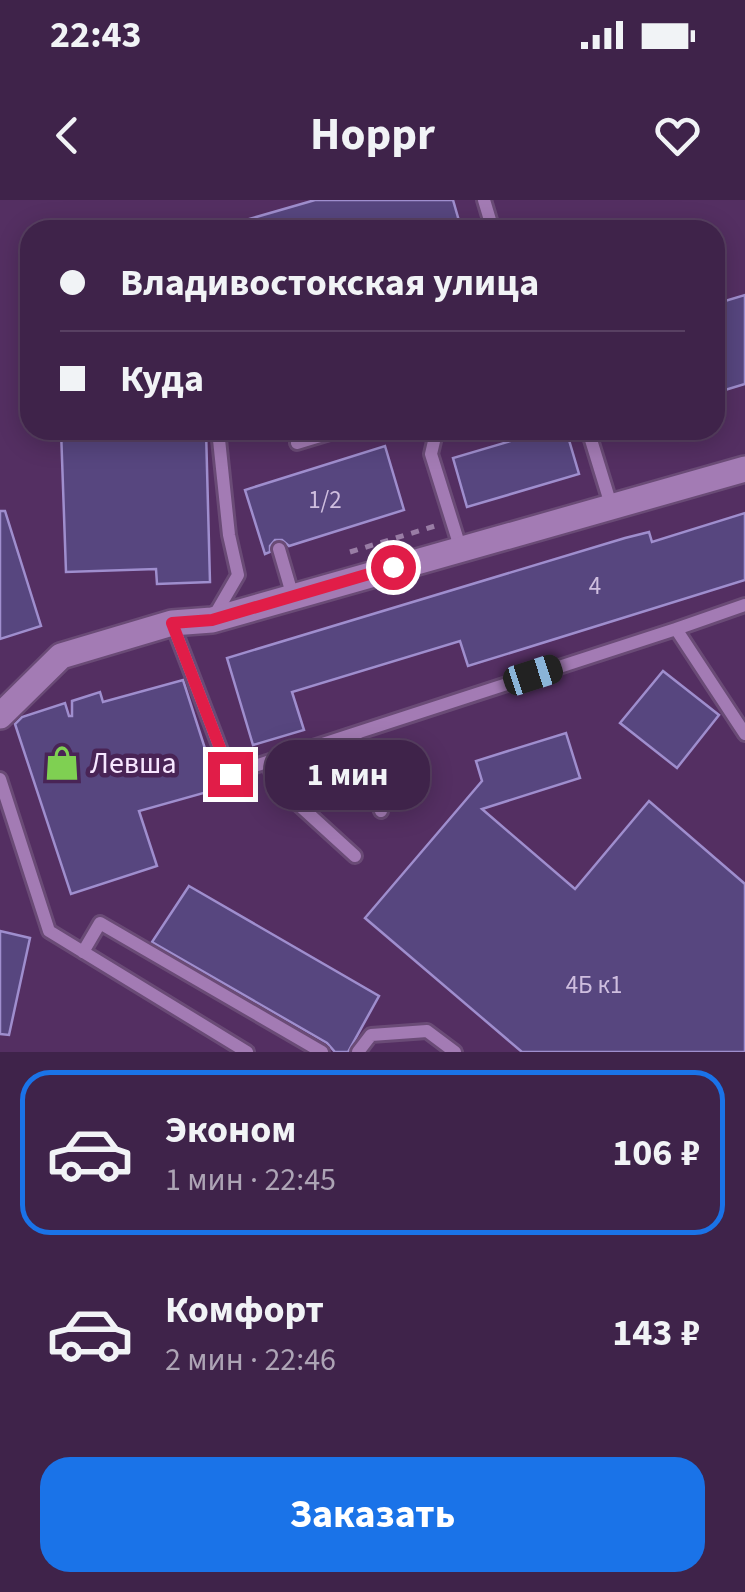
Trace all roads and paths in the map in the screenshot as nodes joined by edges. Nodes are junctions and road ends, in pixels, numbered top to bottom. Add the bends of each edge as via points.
1 (219, 440) edge
2 (309, 440) edge
3 (434, 440) edge
4 (591, 440) edge
5 (297, 444) dead end
6 (745, 468) edge
7 (611, 504) junction
8 (452, 520) junction
9 (460, 547) junction
10 (279, 550) dead end
11 (341, 555) dead end
12 (293, 596) junction
13 (745, 606) edge
14 (212, 620) junction
15 (172, 623) junction
16 (676, 629) junction
17 (0, 716) edge
18 (354, 734) junction
19 (745, 734) edge
20 (268, 762) junction
21 (0, 779) edge
22 (382, 811) dead end
23 (355, 856) dead end
24 (82, 952) junction
25 (247, 1052) edge
26 (322, 1052) edge
27 (358, 1052) edge
28 (455, 1052) edge

1 - 14 lane via 238,575
2 - 5 lane
3 - 8 lane via 431,454
4 - 7 lane
6 - 7 street
7 - 9 street
8 - 9 lane
8 - 11 path
9 - 12 street
10 - 12 lane
12 - 14 street
13 - 16 lane
14 - 15 street
15 - 17 street via 61,656
15 - 20 lane via 230,774
16 - 18 lane
16 - 19 lane
18 - 20 lane
18 - 22 lane
20 - 23 lane via 274,784
21 - 24 lane via 49,931
24 - 25 lane
24 - 26 lane via 100,923
27 - 28 lane via 371,1035 428,1032

